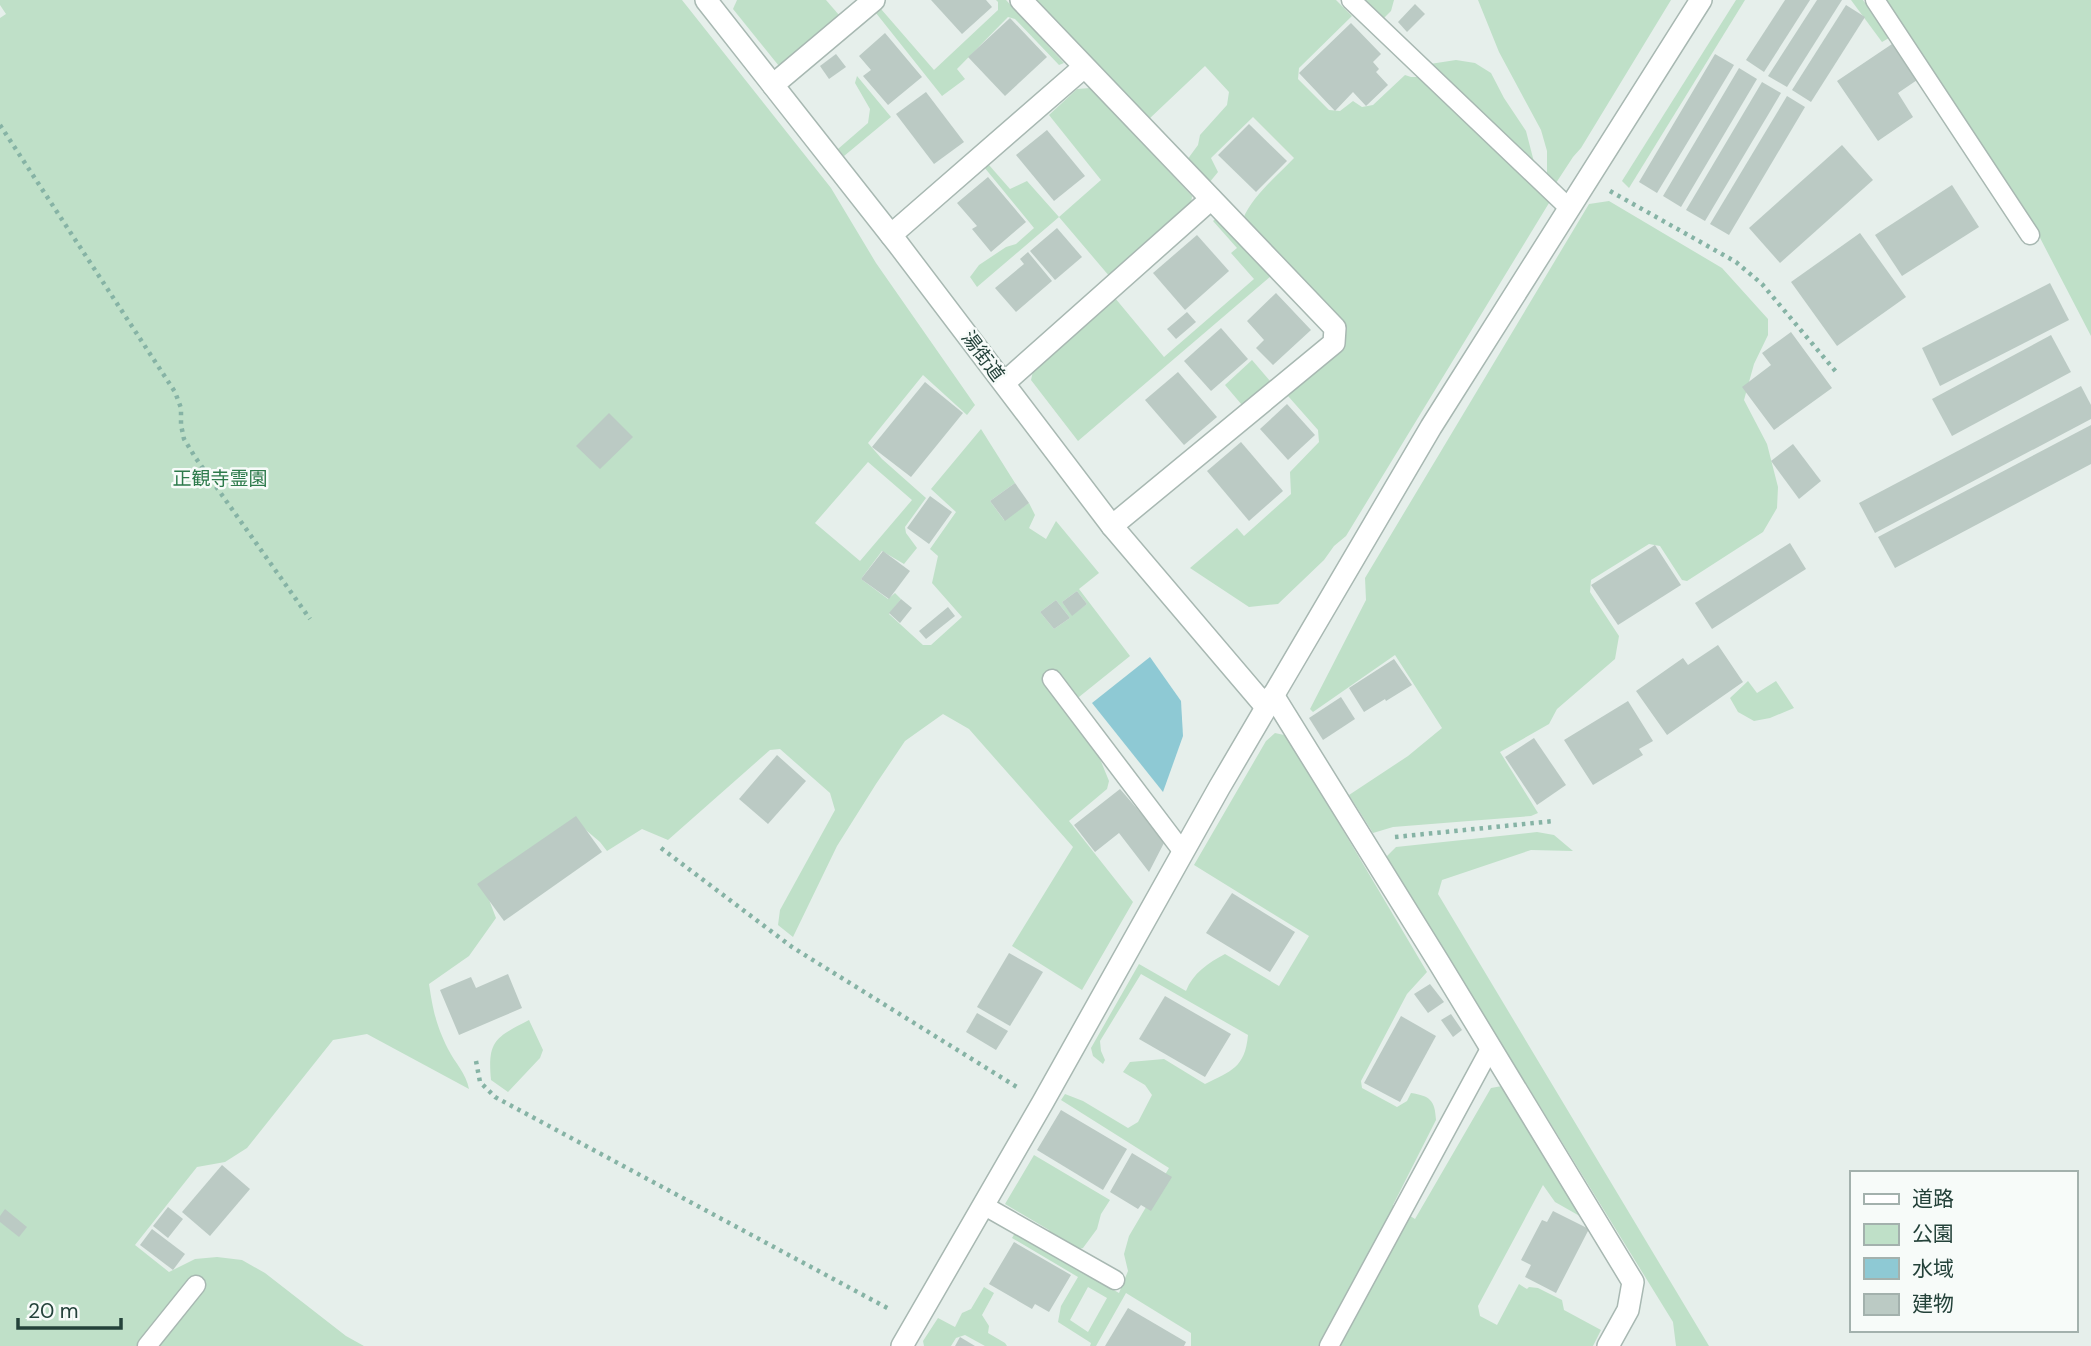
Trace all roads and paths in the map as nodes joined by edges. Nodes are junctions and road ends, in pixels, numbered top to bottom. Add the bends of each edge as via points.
1 (874, 0) edge
2 (1021, 0) edge
3 (1351, 0) edge
4 (1701, 0) edge
5 (1875, 0) edge
6 (713, 3) edge
7 (1084, 66) junction
8 (773, 85) junction
9 (0, 125) edge
10 (1588, 178) junction
11 (1211, 199) junction
12 (1569, 208) junction
13 (891, 234) junction
14 (2030, 234) dead end
15 (1837, 373) dead end
16 (1004, 383) junction
17 (1112, 526) junction
18 (310, 619) dead end
19 (1052, 678) dead end
20 (1270, 701) junction
21 (1554, 821) dead end
22 (661, 848) dead end
23 (1368, 848) junction
24 (1183, 852) junction
25 (1490, 1047) junction
26 (476, 1061) dead end
27 (1043, 1102) junction
28 (984, 1205) junction
29 (1115, 1280) dead end
30 (196, 1285) dead end
31 (916, 1323) junction
32 (147, 1346) edge
33 (902, 1346) edge
34 (1329, 1346) edge
35 (1608, 1346) edge

1 - 8 street
2 - 7 street
3 - 12 lane
4 - 10 street
5 - 14 lane
6 - 8 street, 湯街道
7 - 11 street
7 - 13 street
8 - 13 street, 湯街道
9 - 18 path via 175,392 184,439 195,457
10 - 12 street
10 - 15 path via 1736,262 1762,284
11 - 16 street
11 - 17 street via 1335,328 1334,343
12 - 20 street via 1431,427
13 - 16 street, 湯街道
16 - 17 street, 湯街道
17 - 20 street, 湯街道
19 - 24 lane
20 - 23 street, 湯街道
20 - 24 street
21 - 23 path via 1395,837
22 - 27 path via 792,947
23 - 25 street, 湯街道
24 - 27 street
25 - 34 lane
25 - 35 street, 湯街道 via 1633,1282 1628,1310
26 - 31 path via 480,1082 495,1097
27 - 28 street
28 - 29 lane
28 - 31 street
30 - 32 lane
31 - 33 street

